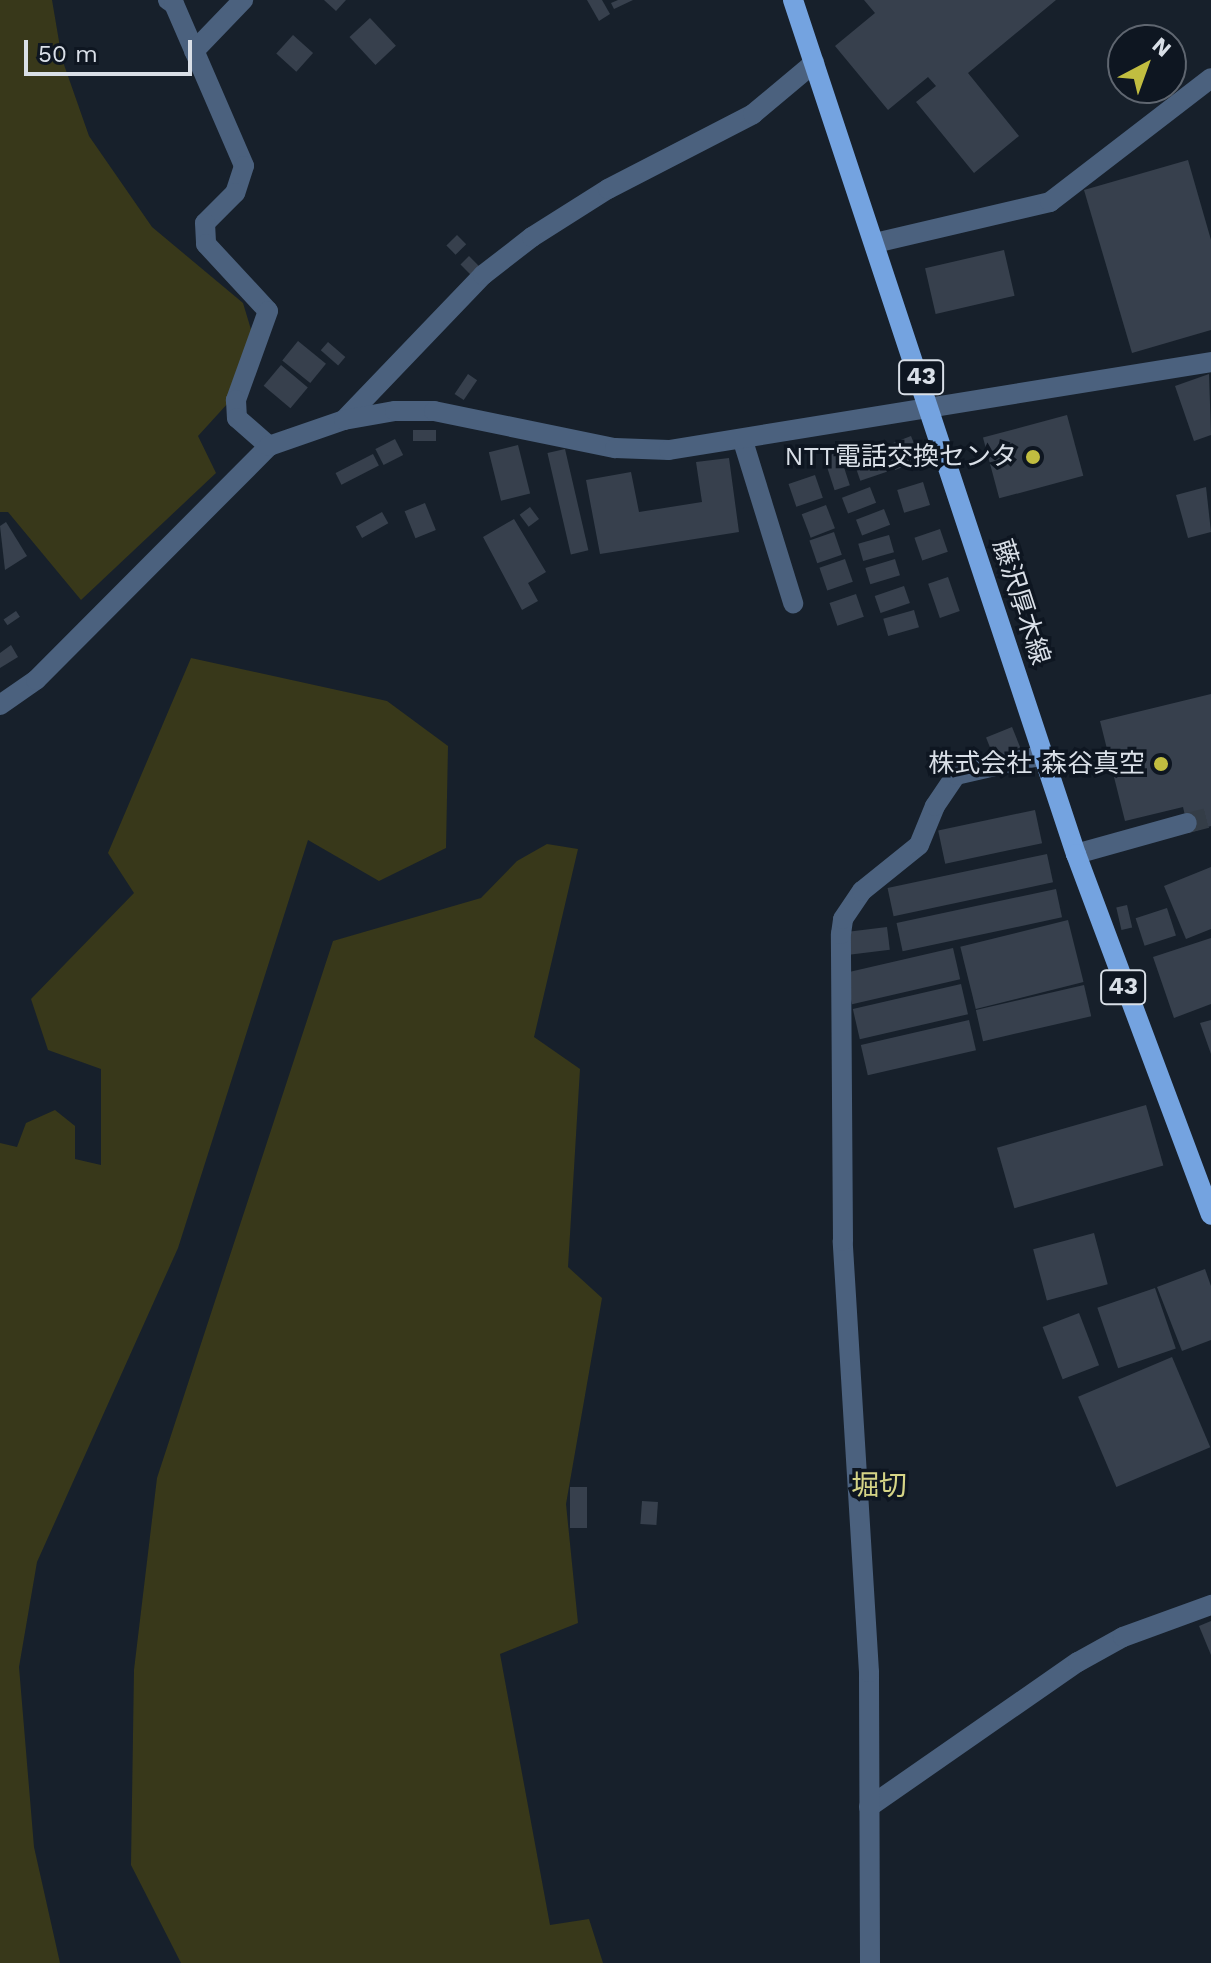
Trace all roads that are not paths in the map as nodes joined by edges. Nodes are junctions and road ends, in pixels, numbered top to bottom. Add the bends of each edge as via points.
1 (168, 0) edge
2 (243, 0) edge
3 (793, 0) edge
4 (194, 51) junction
5 (814, 63) junction
6 (1211, 78) edge
7 (875, 243) junction
8 (1211, 362) edge
9 (931, 408) junction
10 (344, 420) junction
11 (743, 441) junction
12 (269, 446) junction
13 (793, 603) dead end
14 (0, 705) edge
15 (1043, 755) junction
16 (1187, 823) tunnel mouth
17 (1076, 854) junction
18 (1211, 1215) edge
19 (1211, 1605) edge
20 (869, 1807) junction
21 (870, 1963) edge

1 - 4 street
2 - 4 street
3 - 5 main road, 藤沢厚木線 / 43
4 - 12 street via 244,166 235,193 205,223 206,244 268,311 236,400 237,418
5 - 7 main road, 藤沢厚木線 / 43
5 - 10 street via 753,114 608,189 532,237 483,275
6 - 7 street via 1050,202
7 - 9 main road, 藤沢厚木線 / 43
8 - 9 street
9 - 11 street
9 - 15 main road, 藤沢厚木線 / 43
10 - 11 street via 434,411 615,448 669,450
10 - 12 street
11 - 13 street
12 - 14 street via 36,680
15 - 17 main road, 藤沢厚木線 / 43
15 - 20 street via 956,775 935,806 919,845 862,891 843,919 843,1241 869,1672
16 - 17 street
17 - 18 main road, 藤沢厚木線 / 43
19 - 20 street via 1123,1637 1078,1662
20 - 21 street

